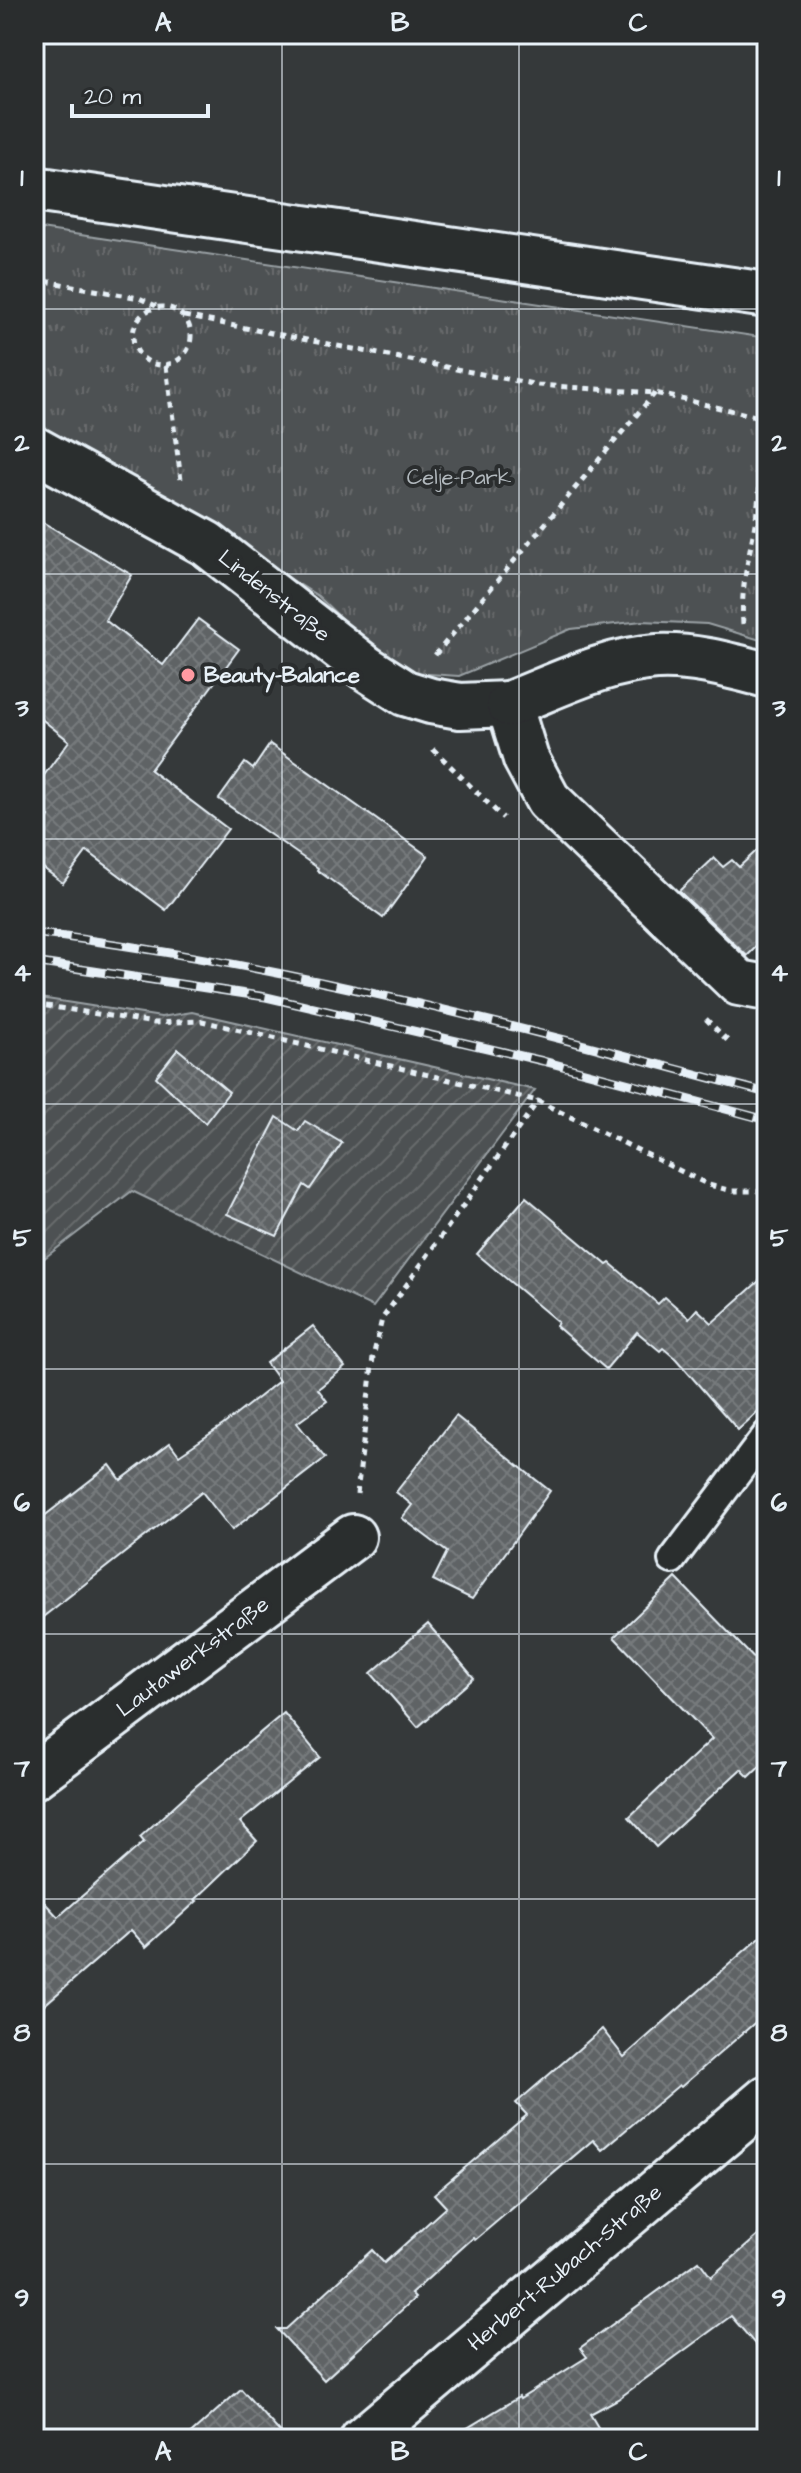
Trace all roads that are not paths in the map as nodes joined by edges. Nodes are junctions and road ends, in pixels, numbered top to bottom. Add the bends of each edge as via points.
1 (34, 189) edge
2 (767, 295) edge
3 (34, 449) edge
4 (754, 672) edge
5 (509, 704) junction
6 (767, 988) edge
7 (767, 1434) edge
8 (353, 1537) road end
9 (672, 1560) dead end
10 (34, 1776) edge
11 (767, 2098) edge
12 (363, 2439) edge

1 - 2 street
3 - 5 street, Lindenstraße via 189,533 405,693 460,706
4 - 5 street, Lindenstraße via 658,657 582,675
5 - 6 street via 526,759 548,800 739,983
7 - 9 lane
8 - 10 street, Lautawerkstraße
11 - 12 street, Herbert-Rubach-Straße

